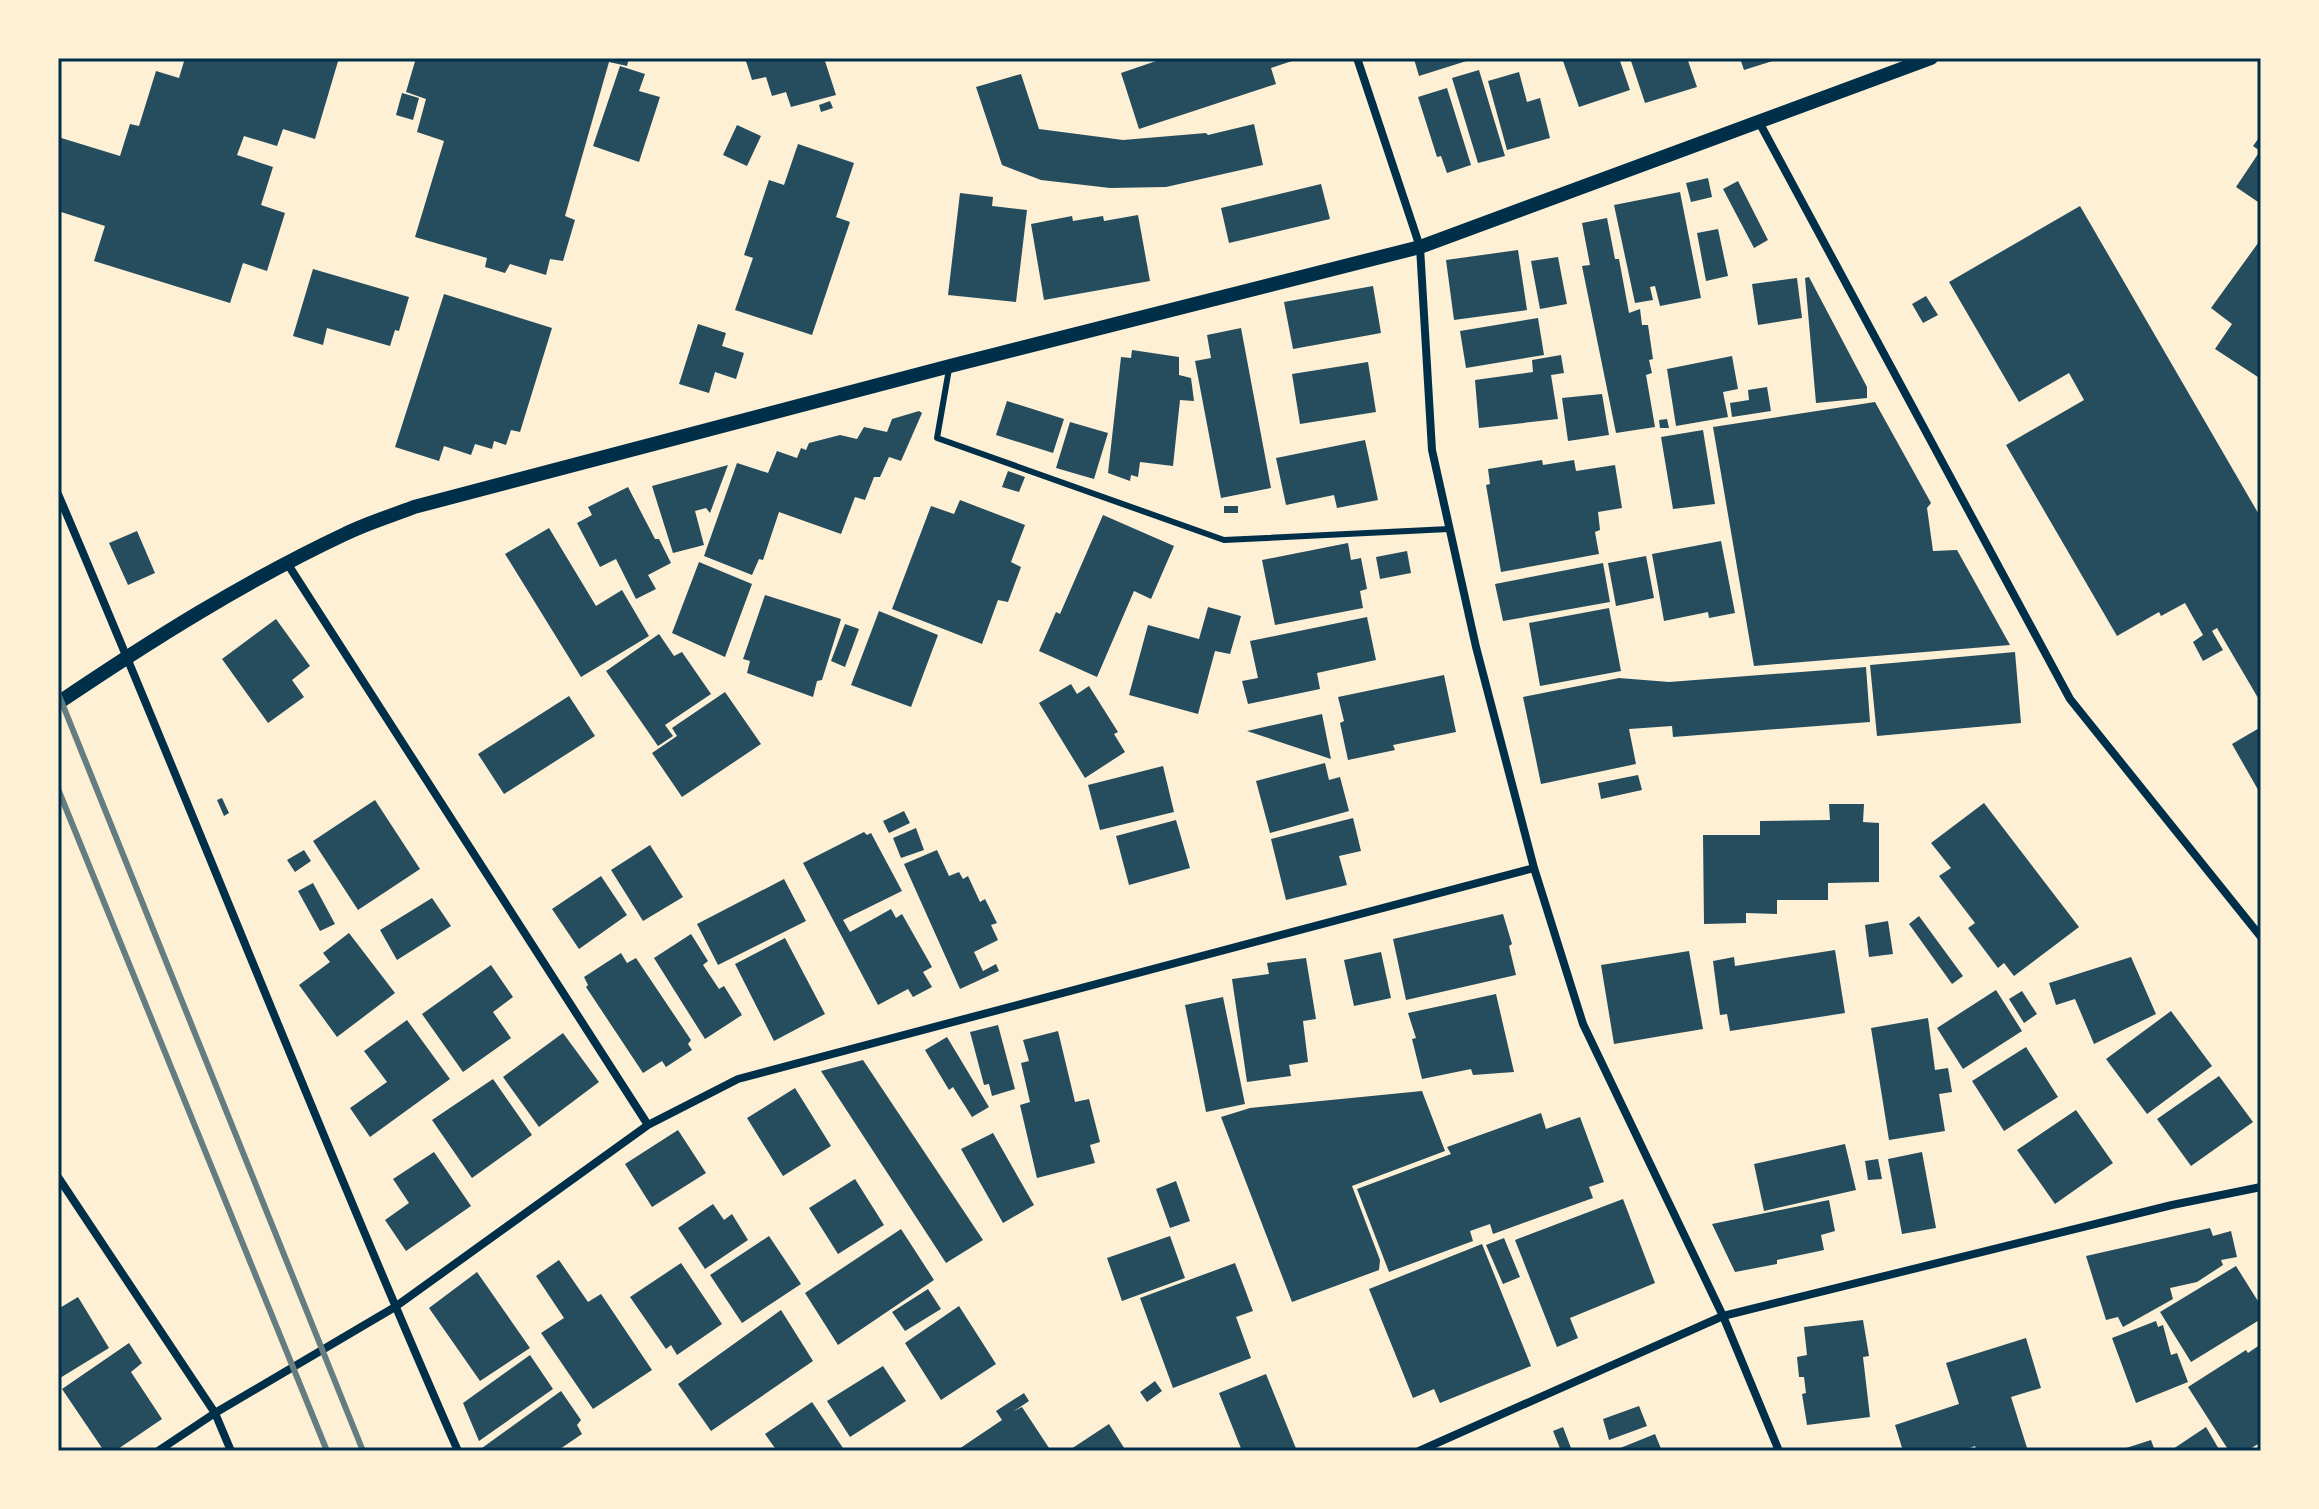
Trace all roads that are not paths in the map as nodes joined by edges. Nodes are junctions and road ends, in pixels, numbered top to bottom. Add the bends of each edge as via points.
1 (1357, 58) edge
2 (1931, 58) edge
3 (1759, 122) junction
4 (1420, 247) junction
5 (950, 366) junction
6 (58, 494) edge
7 (1449, 529) junction
8 (287, 563) junction
9 (127, 656) junction
10 (58, 703) edge
11 (1534, 868) junction
12 (2261, 937) edge
13 (648, 1125) junction
14 (58, 1177) edge
15 (2261, 1187) edge
16 (395, 1307) junction
17 (1723, 1316) junction
18 (215, 1413) junction
19 (158, 1451) edge
20 (231, 1451) edge
21 (458, 1451) edge
22 (1419, 1451) edge
23 (1779, 1451) edge

1 - 4 street
2 - 3 street
3 - 4 street
3 - 12 street via 2070,699
4 - 5 street
4 - 7 street via 1432,450
5 - 7 lane via 937,438 1224,540
5 - 8 street via 414,507
6 - 9 street
7 - 11 street
8 - 9 street
8 - 13 street
9 - 10 street
9 - 16 street
11 - 13 street via 738,1079
11 - 17 street via 1583,1024
13 - 16 street
14 - 18 street
15 - 17 street
16 - 18 street
16 - 21 street
17 - 22 street
17 - 23 street
18 - 19 street
18 - 20 street

